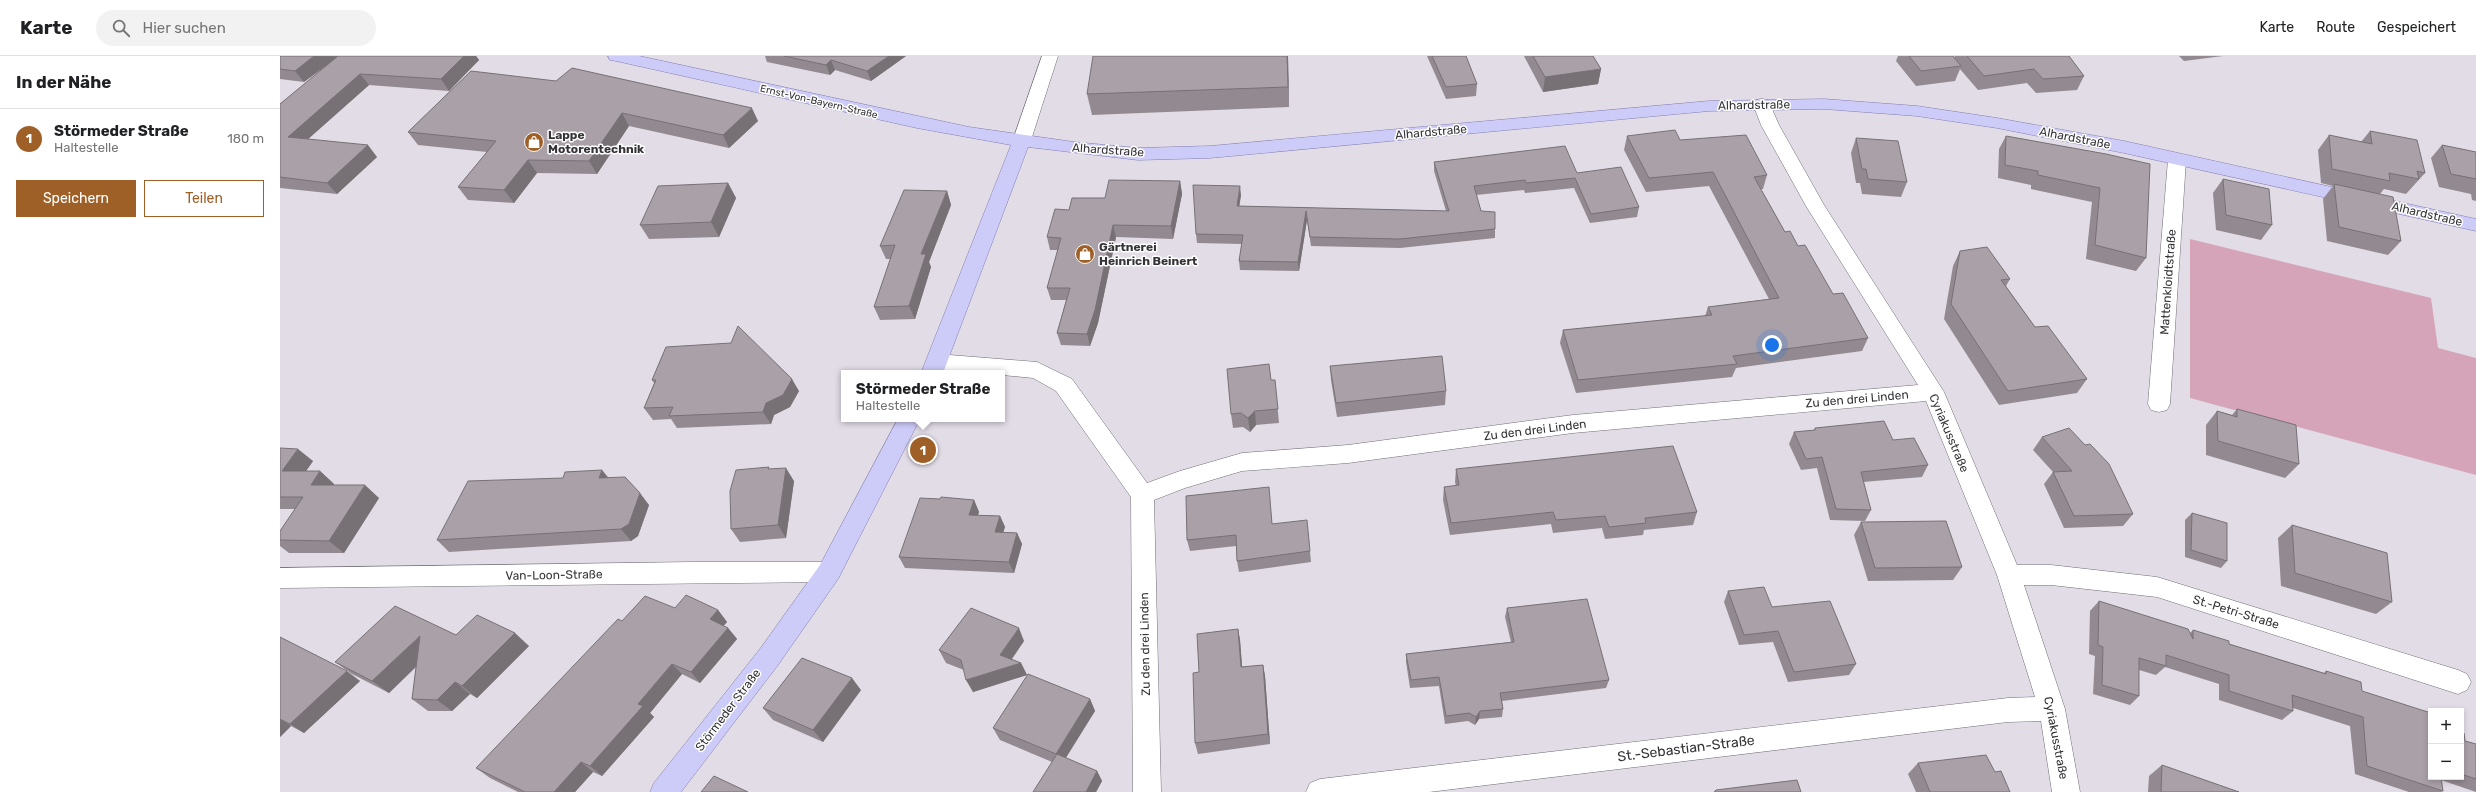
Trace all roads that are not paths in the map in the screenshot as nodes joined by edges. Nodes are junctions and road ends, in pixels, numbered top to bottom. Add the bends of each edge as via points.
1 (616, 56) edge
2 (1050, 56) edge
3 (1762, 104) junction
4 (1022, 140) junction
5 (2177, 160) junction
6 (2476, 225) edge
7 (935, 367) edge
8 (1933, 392) junction
9 (2159, 404) dead end
10 (907, 422) edge
11 (1142, 495) junction
12 (829, 572) junction
13 (2009, 575) junction
14 (280, 578) edge
15 (2458, 682) dead end
16 (2052, 709) junction
17 (664, 792) edge
18 (1147, 792) edge
19 (1320, 792) edge
20 (2066, 792) edge

1 - 4 main road, Ernst-Von-Bayern-Straße via 917,124
2 - 4 street
3 - 4 main road, Alhardstraße via 1709,106 1210,152 1138,154
3 - 5 main road, Alhardstraße via 1824,104 1917,111 1998,123
3 - 8 street, Cyriakusstraße via 1770,125 1815,206
4 - 7 main road
5 - 6 main road, Alhardstraße
5 - 9 street, Mattenkloidtstraße
7 - 11 street via 1037,370 1064,385
8 - 11 street, Zu den drei Linden via 1573,424 1348,454 1242,462 1180,480
8 - 13 street, Cyriakusstraße
10 - 12 main road, Störmeder Straße
11 - 18 street, Zu den drei Linden
12 - 14 street, Van-Loon-Straße via 680,571 535,576
12 - 17 main road, Störmeder Straße via 769,657
13 - 15 street, St.-Petri-Straße via 2051,575 2158,587
13 - 16 street, Cyriakusstraße
16 - 19 street, St.-Sebastian-Straße via 2008,710
16 - 20 street, Cyriakusstraße

